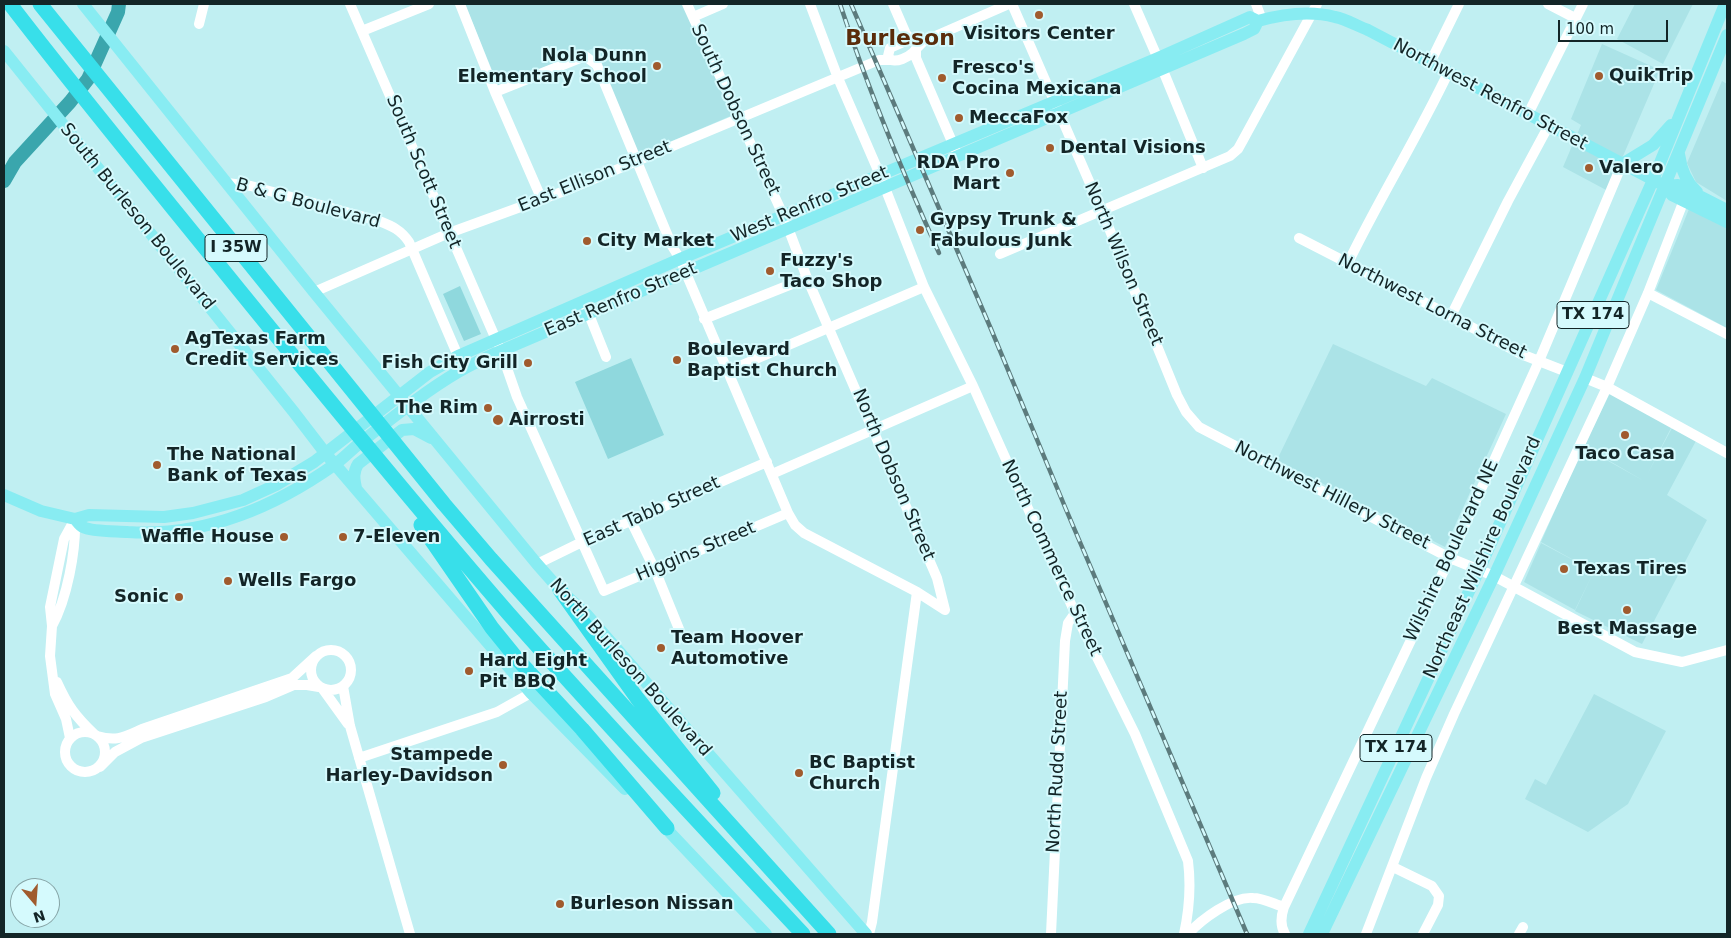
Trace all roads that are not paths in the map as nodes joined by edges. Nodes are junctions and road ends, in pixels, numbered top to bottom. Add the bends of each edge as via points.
1 (10, 4) edge
2 (40, 4) edge
3 (83, 4) edge
4 (204, 4) edge
5 (350, 4) edge
6 (429, 4) edge
7 (460, 4) edge
8 (687, 4) edge
9 (723, 4) edge
10 (810, 4) edge
11 (893, 4) edge
12 (1010, 4) edge
13 (1134, 4) edge
14 (1256, 4) edge
15 (1459, 4) edge
16 (1548, 4) edge
17 (1583, 4) edge
18 (1724, 4) edge
19 (1315, 8) edge
20 (693, 17) junction
21 (1575, 18) junction
22 (1260, 20) junction
23 (199, 24) dead end
24 (362, 31) junction
25 (1727, 35) edge
26 (916, 44) junction
27 (4, 51) edge
28 (890, 55) junction
29 (1160, 63) junction
30 (1430, 63) junction
31 (1448, 73) junction
32 (838, 78) junction
33 (494, 92) junction
34 (1057, 106) junction
35 (1528, 114) junction
36 (740, 118) junction
37 (1676, 120) junction
38 (1549, 125) junction
39 (953, 144) junction
40 (1678, 154) junction
41 (958, 156) junction
42 (636, 162) junction
43 (1622, 164) junction
44 (1203, 168) junction
45 (924, 172) joint
46 (880, 175) junction
47 (1653, 180) junction
48 (227, 183) junction
49 (1665, 186) junction
50 (884, 188) junction
51 (1702, 197) junction
52 (542, 200) junction
53 (1684, 200) junction
54 (1727, 210) edge
55 (1102, 211) junction
56 (784, 217) junction
57 (1727, 222) edge
58 (788, 229) junction
59 (449, 233) junction
60 (1299, 238) dead end
61 (412, 249) junction
62 (1000, 254) dead end
63 (680, 259) junction
64 (1348, 264) junction
65 (685, 272) junction
66 (807, 278) junction
67 (924, 287) junction
68 (314, 292) junction
69 (1648, 293) junction
70 (583, 302) junction
71 (589, 314) junction
72 (1451, 316) junction
73 (704, 319) junction
74 (829, 327) junction
75 (1727, 334) edge
76 (498, 345) junction
77 (458, 356) junction
78 (606, 357) dead end
79 (1164, 360) joint
80 (1539, 361) junction
81 (728, 372) junction
82 (1567, 372) junction
83 (1585, 378) junction
84 (973, 386) junction
85 (1607, 387) junction
86 (400, 396) junction
87 (409, 407) junction
88 (874, 430) junction
89 (437, 441) junction
90 (1727, 453) edge
91 (326, 454) junction
92 (378, 461) junction
93 (767, 462) junction
94 (335, 464) junction
95 (772, 474) junction
96 (356, 488) junction
97 (4, 495) edge
98 (255, 496) junction
99 (788, 513) junction
100 (75, 519) junction
101 (631, 521) junction
102 (198, 527) junction
103 (582, 542) junction
104 (1450, 558) junction
105 (537, 564) junction
106 (655, 570) junction
107 (1479, 570) junction
108 (1494, 576) junction
109 (1514, 586) junction
110 (560, 590) junction
111 (604, 591) joint
112 (917, 592) junction
113 (1075, 613) junction
114 (679, 629) dead end
115 (1727, 650) edge
116 (316, 656) junction
117 (53, 674) junction
118 (343, 686) junction
119 (320, 688) junction
120 (531, 693) junction
121 (350, 726) junction
122 (95, 735) junction
123 (70, 738) junction
124 (359, 758) junction
125 (100, 767) junction
126 (667, 828) junction
127 (1393, 867) junction
128 (801, 903) junction
129 (1284, 907) junction
130 (1317, 932) edge
131 (410, 934) edge
132 (766, 934) edge
133 (803, 934) edge
134 (829, 934) edge
135 (867, 934) edge
136 (1051, 934) edge
137 (1184, 934) edge
138 (1188, 934) edge
139 (1285, 934) edge
140 (1366, 934) edge
141 (1423, 934) edge

1 - 92 highway, I 35W
2 - 128 highway, I 35W via 491,560
3 - 48 main road
4 - 23 street
5 - 24 street, South Scott Street
6 - 24 street
7 - 33 street
8 - 20 street, South Dobson Street
9 - 20 street
10 - 32 street, North Commerce Street
11 - 26 street via 906,34
12 - 26 street
12 - 34 street, North Wilson Street
13 - 29 street
14 - 22 street
15 - 30 street
16 - 21 street
17 - 21 street
18 - 37 main road, TX 174
19 - 22 main road, West Renfro Street
19 - 30 main road, Northwest Renfro Street via 1368,30
19 - 44 street via 1238,149
20 - 36 street, South Dobson Street
21 - 35 street
22 - 29 main road, West Renfro Street via 1254,29 1244,34
24 - 59 street, South Scott Street
25 - 40 main road, TX 174
26 - 28 street, East Ellison Street via 906,40 892,47
26 - 28 street, East Ellison Street via 912,54 898,60
26 - 39 street via 917,60
27 - 91 main road, South Burleson Boulevard
28 - 32 street, East Ellison Street
29 - 34 main road, West Renfro Street
29 - 44 street
30 - 31 main road, Northwest Renfro Street
31 - 35 main road, Northwest Renfro Street
31 - 64 street
32 - 36 street, East Ellison Street
32 - 46 street, North Commerce Street
33 - 42 street via 586,56 597,66
33 - 52 street
34 - 39 main road, West Renfro Street
34 - 41 main road, West Renfro Street
34 - 55 street, North Wilson Street
35 - 38 main road, Northwest Renfro Street
36 - 42 street, East Ellison Street
36 - 56 street, South Dobson Street
37 - 43 main road via 1653,145
37 - 47 main road, TX 174
38 - 43 main road, Northwest Renfro Street
38 - 72 street
39 - 41 street
39 - 46 main road, West Renfro Street
40 - 49 main road, TX 174
40 - 51 main road via 1687,179
41 - 45 main road, West Renfro Street
42 - 52 street, East Ellison Street
42 - 63 street
43 - 47 main road, Northwest Renfro Street
43 - 80 street, Wilshire Boulevard NE
44 - 55 street
45 - 50 main road, East Renfro Street
46 - 50 street, North Commerce Street
46 - 56 main road, West Renfro Street
47 - 49 main road, Northwest Renfro Street
47 - 82 main road, Northeast Wilshire Boulevard / TX 174
48 - 61 street, B & G Boulevard via 251,186 378,221 400,231
48 - 68 main road
49 - 51 main road, Northwest Renfro Street via 1678,184
49 - 53 main road, Northwest Renfro Street via 1672,195
49 - 83 main road, Northeast Wilshire Boulevard / TX 174
50 - 58 main road, East Renfro Street
50 - 67 street, North Commerce Street
51 - 54 main road, Northwest Renfro Street
52 - 59 street, East Ellison Street
53 - 57 main road, Northwest Renfro Street
53 - 69 street
55 - 62 street
55 - 79 street, North Wilson Street
56 - 58 street, South Dobson Street
56 - 63 main road, West Renfro Street
58 - 65 main road, East Renfro Street
58 - 66 street, North Dobson Street
59 - 61 street, East Ellison Street
59 - 76 street, South Scott Street
60 - 64 street, Northwest Lorna Street
61 - 68 street, East Ellison Street
61 - 77 street, B & G Boulevard
63 - 65 street
63 - 70 main road, West Renfro Street
64 - 72 street, Northwest Lorna Street
65 - 71 main road, East Renfro Street
65 - 73 street
66 - 73 street
66 - 74 street, North Dobson Street
67 - 74 street
67 - 84 street, North Commerce Street
68 - 86 main road
69 - 75 street
69 - 85 street
70 - 71 street
70 - 76 main road, West Renfro Street
71 - 76 main road, East Renfro Street
71 - 78 street
72 - 80 street, Northwest Lorna Street
73 - 81 street
74 - 81 street
74 - 88 street, North Dobson Street
76 - 77 main road, West Renfro Street
76 - 87 main road, East Renfro Street
76 - 103 street, South Scott Street
77 - 86 main road, West Renfro Street via 430,372
79 - 104 street, Northwest Hillery Street via 1177,395 1199,427
80 - 82 street, Northwest Lorna Street
80 - 104 street, Wilshire Boulevard NE
81 - 93 street
82 - 107 main road, Northeast Wilshire Boulevard / TX 174
83 - 85 street
83 - 108 main road, Northeast Wilshire Boulevard / TX 174
84 - 88 street
84 - 113 street, North Commerce Street
85 - 90 street
85 - 109 street
86 - 87 main road, North Burleson Boulevard
86 - 91 main road, West Renfro Street
87 - 89 main road, North Burleson Boulevard
87 - 94 main road
88 - 95 street
88 - 112 street, North Dobson Street via 937,578 945,610
89 - 96 main road via 414,429 402,430 358,464 354,477
89 - 105 main road, North Burleson Boulevard
91 - 94 main road
91 - 98 main road
92 - 126 highway via 492,628
92 - 133 highway, I 35W via 517,623
93 - 95 street
93 - 101 street, East Tabb Street
94 - 96 main road
94 - 102 main road via 250,512
95 - 99 street
96 - 120 main road
97 - 100 main road via 41,511
98 - 100 main road via 210,509 164,517 89,515
98 - 102 main road via 250,502 201,519 197,522
99 - 106 street, Higgins Street
99 - 112 street via 804,533
100 - 102 main road via 83,527 96,530 154,533
100 - 117 street via 64,539 50,607
101 - 103 street, East Tabb Street
101 - 106 street
103 - 105 street, East Tabb Street
103 - 111 street, South Scott Street
104 - 107 street, Northwest Hillery Street
104 - 129 street, Wilshire Boulevard NE
105 - 110 main road, North Burleson Boulevard
106 - 111 street, Higgins Street
106 - 114 street
107 - 108 street, Northwest Hillery Street
107 - 130 main road, Northeast Wilshire Boulevard / TX 174
108 - 109 street, Northwest Hillery Street
108 - 130 main road, Northeast Wilshire Boulevard
109 - 115 street, Northwest Hillery Street via 1635,652 1682,662
109 - 127 street via 1426,778
110 - 128 highway via 637,698 797,891
110 - 135 main road, North Burleson Boulevard via 587,616
112 - 135 street via 872,922
113 - 136 street, North Rudd Street via 1068,623 1065,641
113 - 137 street, North Commerce Street via 1135,734 1188,861 1190,877
116 - 118 street via 334,650 346,657 350,662 350,676
116 - 119 street via 310,667 313,680
116 - 122 street via 292,678 119,739 109,740
117 - 122 street via 77,718
117 - 123 street via 55,694
118 - 119 street via 332,690
118 - 121 street
119 - 121 street
119 - 125 street via 294,685 141,738 115,752
120 - 124 street via 498,712
120 - 126 main road via 637,802
121 - 124 street
122 - 123 street via 82,732
122 - 125 street via 105,749
123 - 125 street via 65,751 68,764 80,772
124 - 131 street
126 - 132 main road
127 - 140 street
127 - 141 street via 1432,886 1439,896 1438,905
128 - 134 highway, I 35W
129 - 138 street via 1256,898 1230,903
129 - 139 street, Wilshire Boulevard NE via 1281,918

